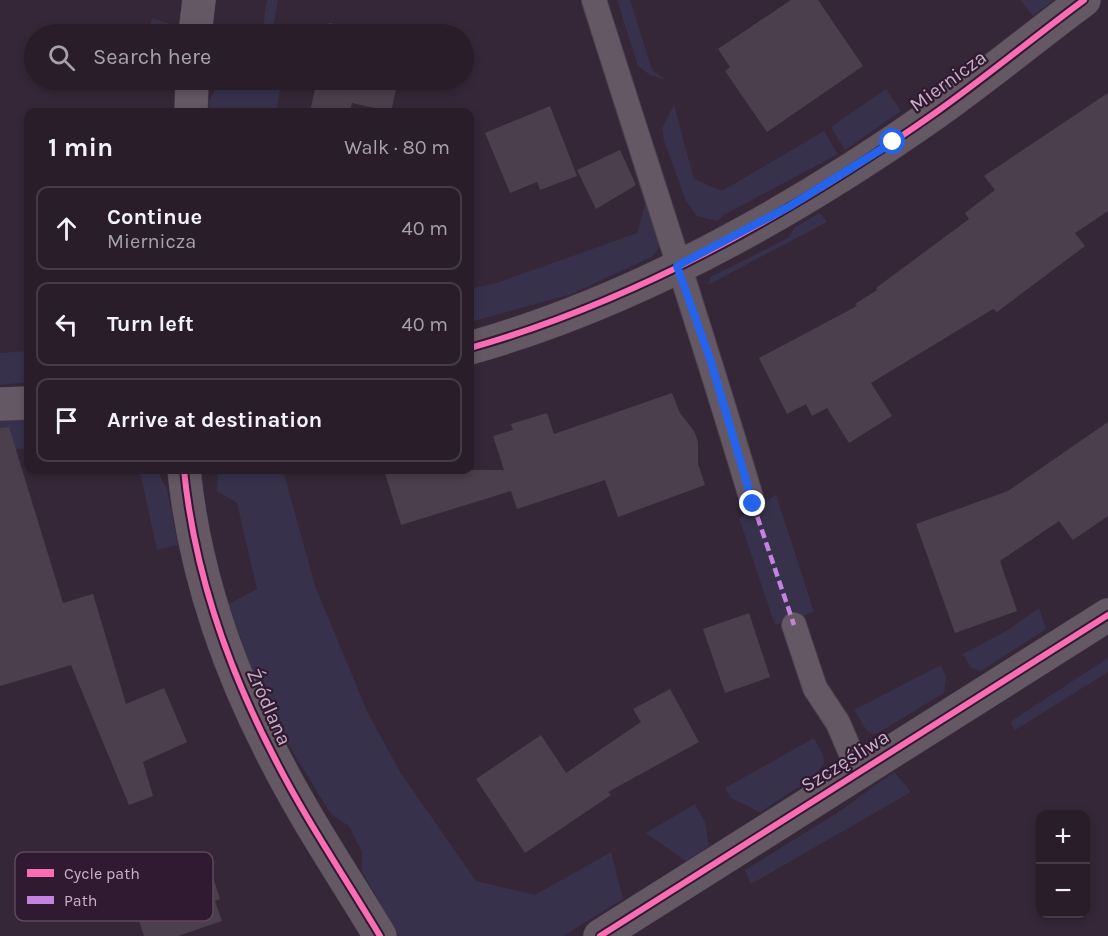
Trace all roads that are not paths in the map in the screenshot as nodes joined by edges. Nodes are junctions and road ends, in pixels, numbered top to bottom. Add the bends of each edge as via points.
1 (199, 0) edge
2 (594, 0) edge
3 (1084, 0) edge
4 (196, 24) edge
5 (192, 90) edge
6 (191, 108) edge
7 (677, 266) junction
8 (474, 347) edge
9 (0, 404) edge
10 (24, 404) edge
11 (185, 474) edge
12 (753, 504) dead end
13 (1108, 615) edge
14 (794, 624) dead end
15 (859, 772) junction
16 (380, 936) edge
17 (600, 936) edge

1 - 4 street
2 - 7 lane
3 - 7 street, Miernicza via 893,142 790,206
5 - 6 street
7 - 8 street, Miernicza via 596,304
7 - 12 lane via 711,362
9 - 10 street
11 - 16 street, Źródlana via 194,542 240,686 274,758
13 - 15 street, Szczęśliwa
14 - 15 lane via 815,688 838,723
15 - 17 street, Szczęśliwa

